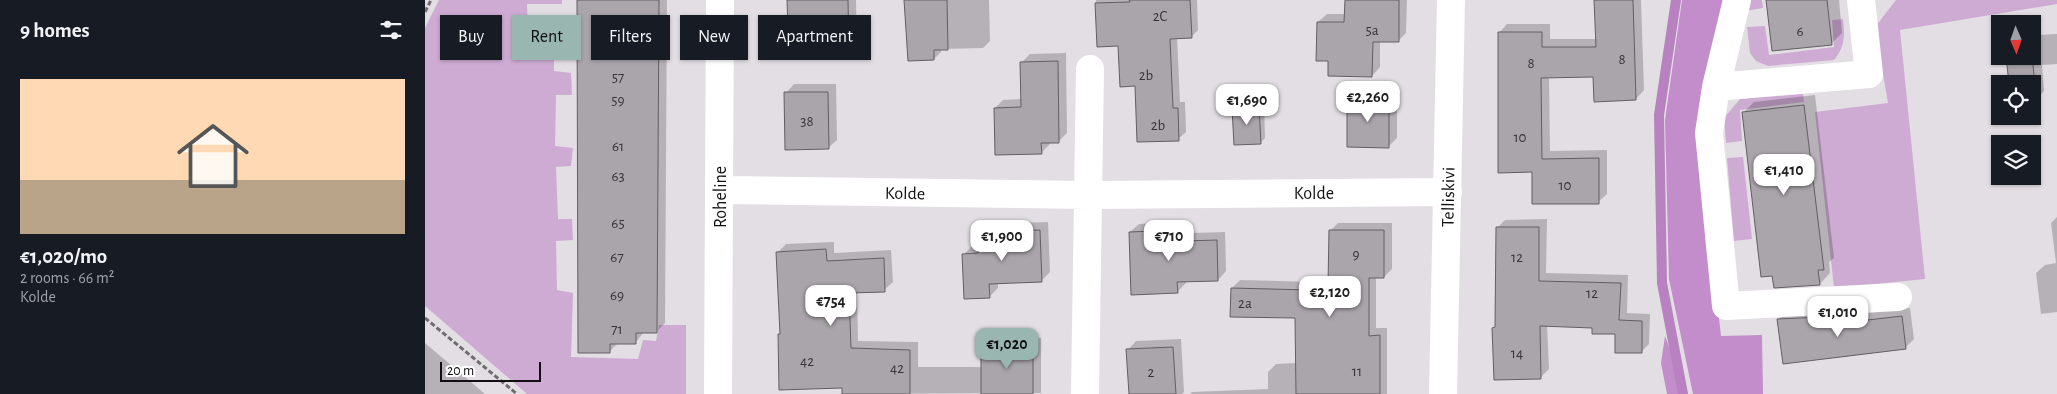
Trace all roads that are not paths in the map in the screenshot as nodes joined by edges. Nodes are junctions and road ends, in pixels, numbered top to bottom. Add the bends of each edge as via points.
1 (721, 0) edge
2 (1451, 0) edge
3 (1737, 0) edge
4 (1861, 0) edge
5 (1090, 69) dead end
6 (1716, 87) junction
7 (720, 190) junction
8 (1448, 192) junction
9 (1089, 195) junction
10 (1898, 297) dead end
11 (718, 394) edge
12 (1085, 394) edge
13 (1443, 394) edge

1 - 7 street, Roheline
2 - 8 street, Telliskivi
3 - 6 street
4 - 6 street via 1869,74
5 - 9 street
6 - 10 street via 1709,133 1726,306
7 - 9 street, Kolde
7 - 11 street, Roheline
8 - 9 street, Kolde
8 - 13 street, Telliskivi
9 - 12 street

